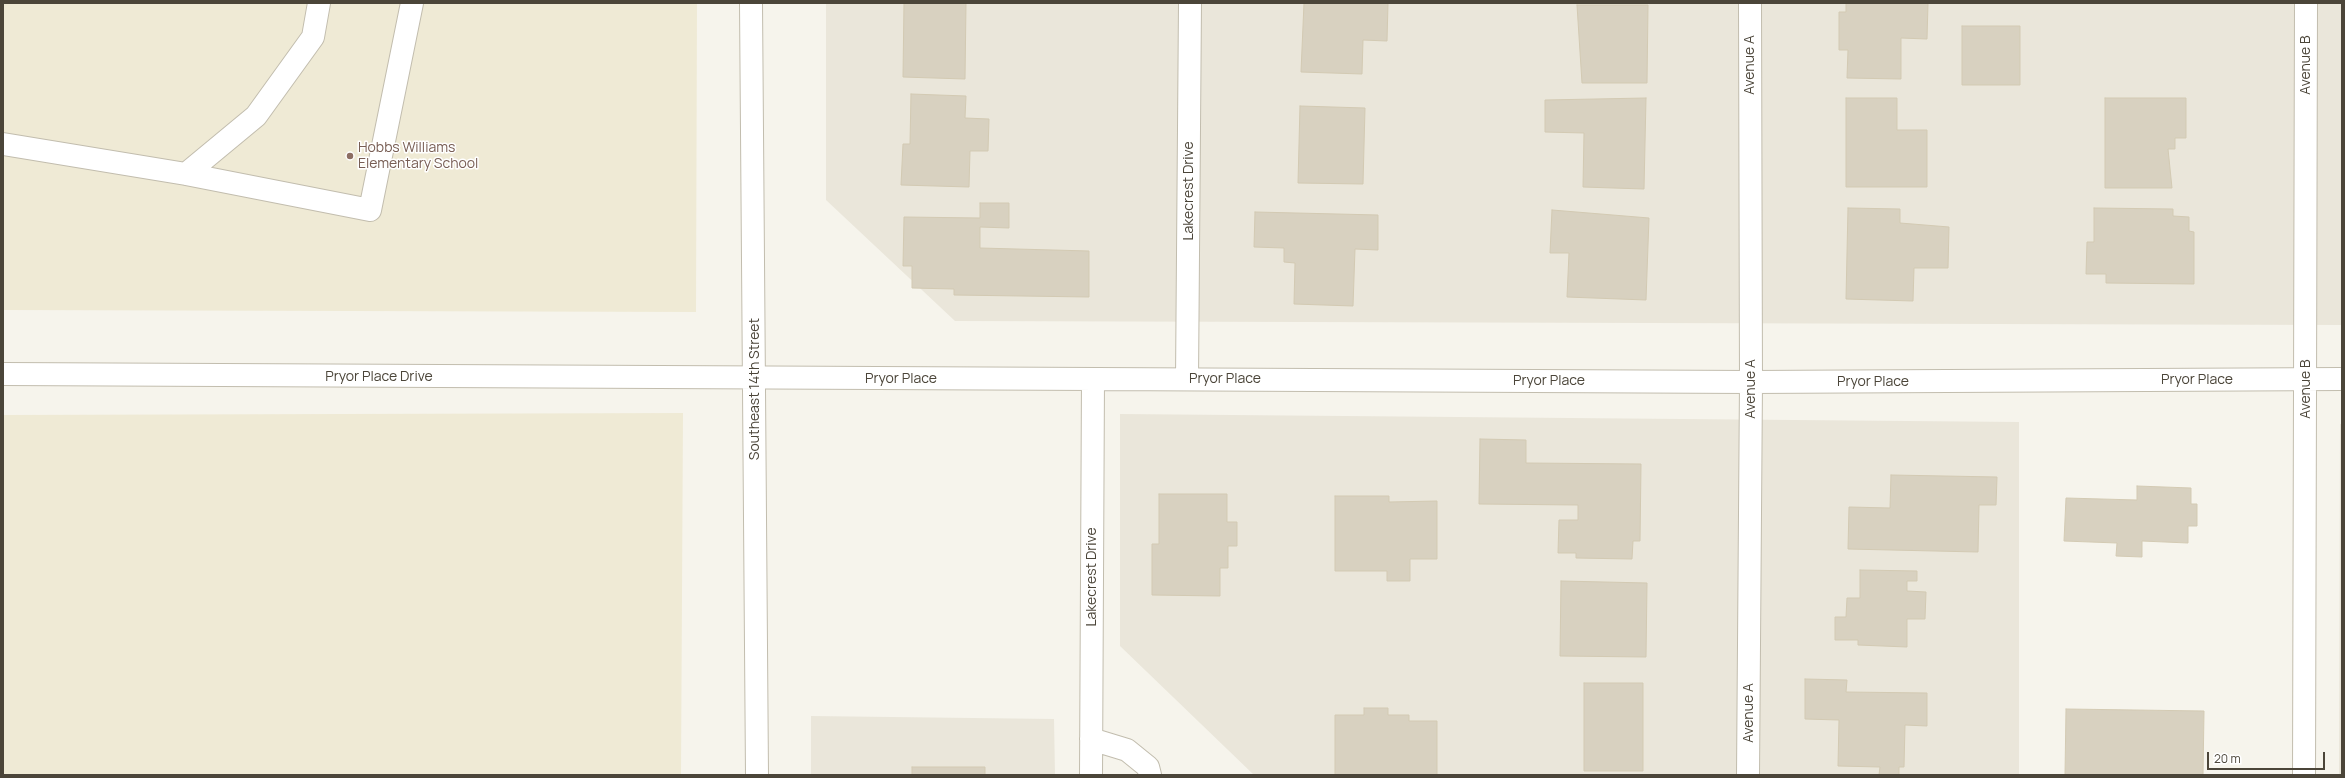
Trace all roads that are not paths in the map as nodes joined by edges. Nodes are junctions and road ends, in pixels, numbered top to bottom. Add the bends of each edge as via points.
1 (319, 3) edge
2 (412, 3) edge
3 (751, 3) edge
4 (1190, 3) edge
5 (1750, 3) edge
6 (2306, 3) edge
7 (3, 144) edge
8 (186, 174) junction
9 (3, 374) edge
10 (755, 379) junction
11 (1093, 379) junction
12 (1187, 379) junction
13 (2306, 379) junction
14 (2342, 379) edge
15 (1751, 382) junction
16 (1091, 739) junction
17 (757, 775) edge
18 (1091, 775) edge
19 (1150, 775) edge
20 (1748, 775) edge
21 (2304, 775) edge

1 - 8 street via 313,37 256,116
2 - 8 street via 370,210
3 - 10 street, Southeast 14th Street
4 - 12 street, Lakecrest Drive
5 - 15 street, Avenue A
6 - 13 street, Avenue B
7 - 8 street
9 - 10 street, Pryor Place Drive
10 - 11 street, Pryor Place
10 - 17 street, Southeast 14th Street
11 - 12 street, Pryor Place
11 - 16 street, Lakecrest Drive
12 - 15 street, Pryor Place
13 - 14 street, Pryor Place
13 - 15 street, Pryor Place
13 - 21 street, Avenue B
15 - 20 street, Avenue A
16 - 18 street, Lakecrest Drive
16 - 19 street via 1127,750 1148,767

